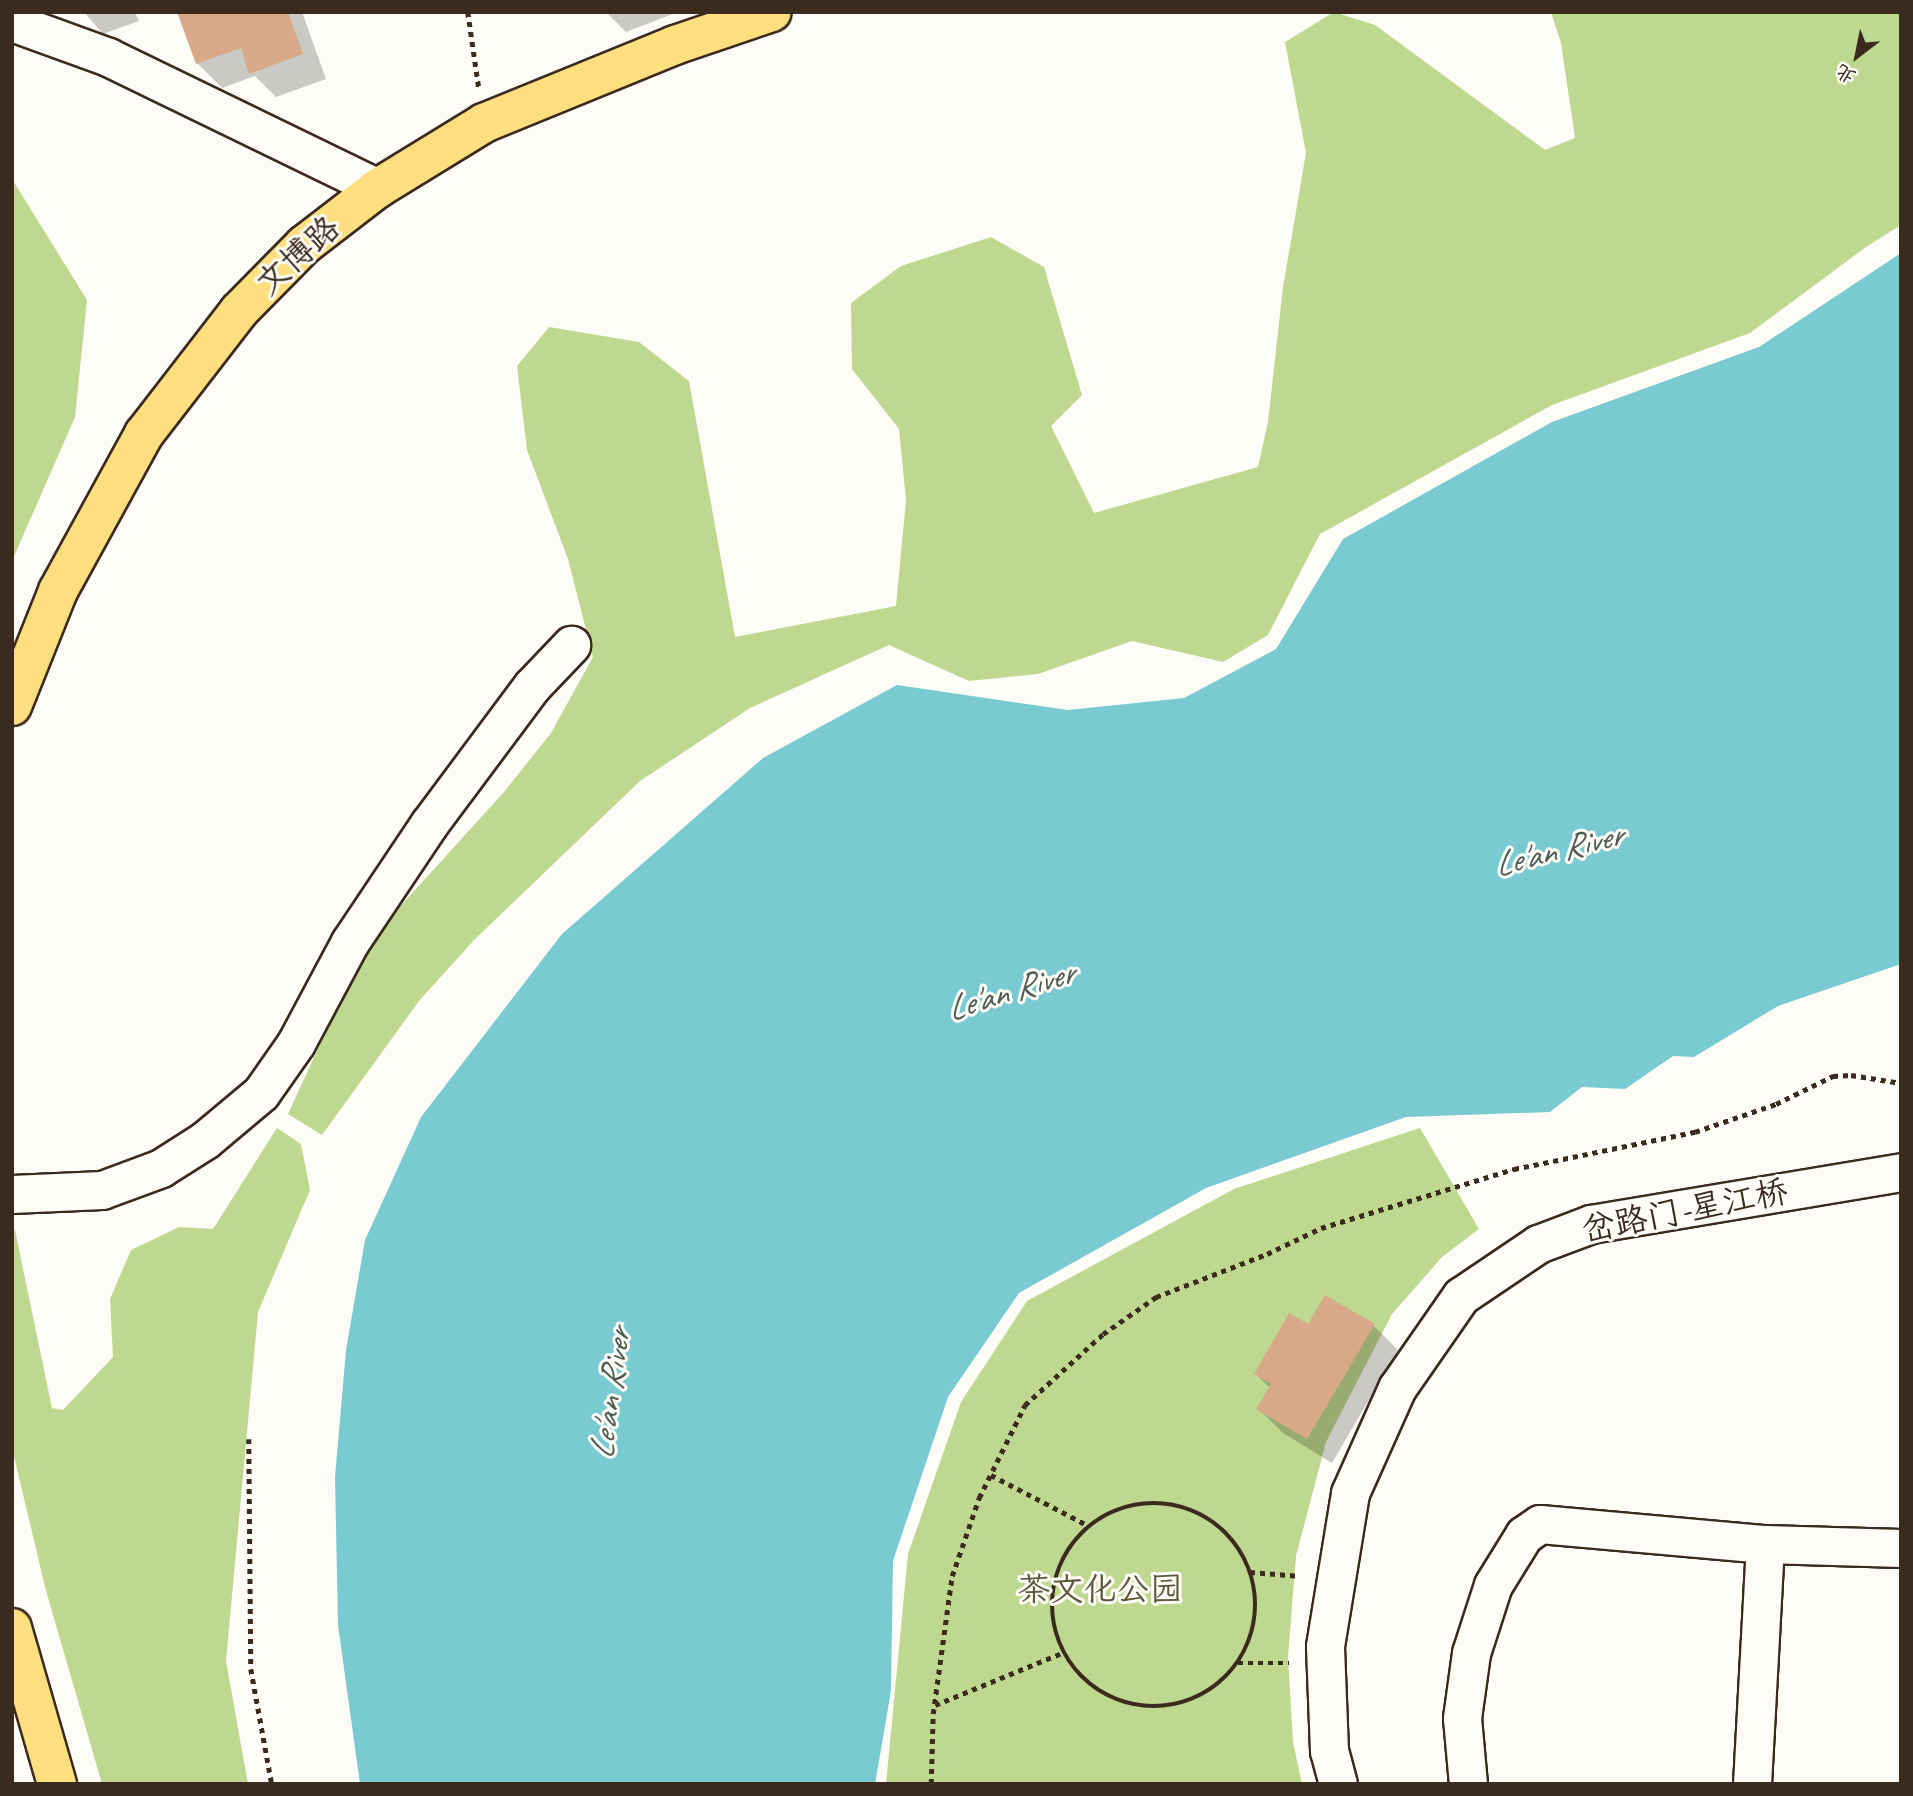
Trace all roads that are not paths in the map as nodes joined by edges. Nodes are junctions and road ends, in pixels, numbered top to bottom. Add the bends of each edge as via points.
1 (772, 12) edge
2 (12, 22) edge
3 (377, 188) junction
4 (571, 645) dead end
5 (12, 706) edge
6 (1901, 1172) edge
7 (12, 1194) edge
8 (1765, 1544) junction
9 (1901, 1548) edge
10 (12, 1628) edge
11 (57, 1784) edge
12 (1338, 1784) edge
13 (1468, 1784) edge
14 (1752, 1784) edge

1 - 3 main road, 文博路 via 676,45 484,123
2 - 3 street via 108,57
3 - 5 main road, 文博路 via 304,245 239,311 144,434 58,592
4 - 7 street via 532,686 429,824 350,942 296,1043 261,1093 205,1140 161,1168 102,1190
6 - 12 street, 岔路门-星江桥 via 1591,1224 1538,1244 1461,1296 1397,1388 1350,1493 1325,1646 1329,1751
8 - 9 street
8 - 13 street via 1539,1524 1524,1535 1493,1585 1471,1653 1462,1718
8 - 14 street
10 - 11 main road

